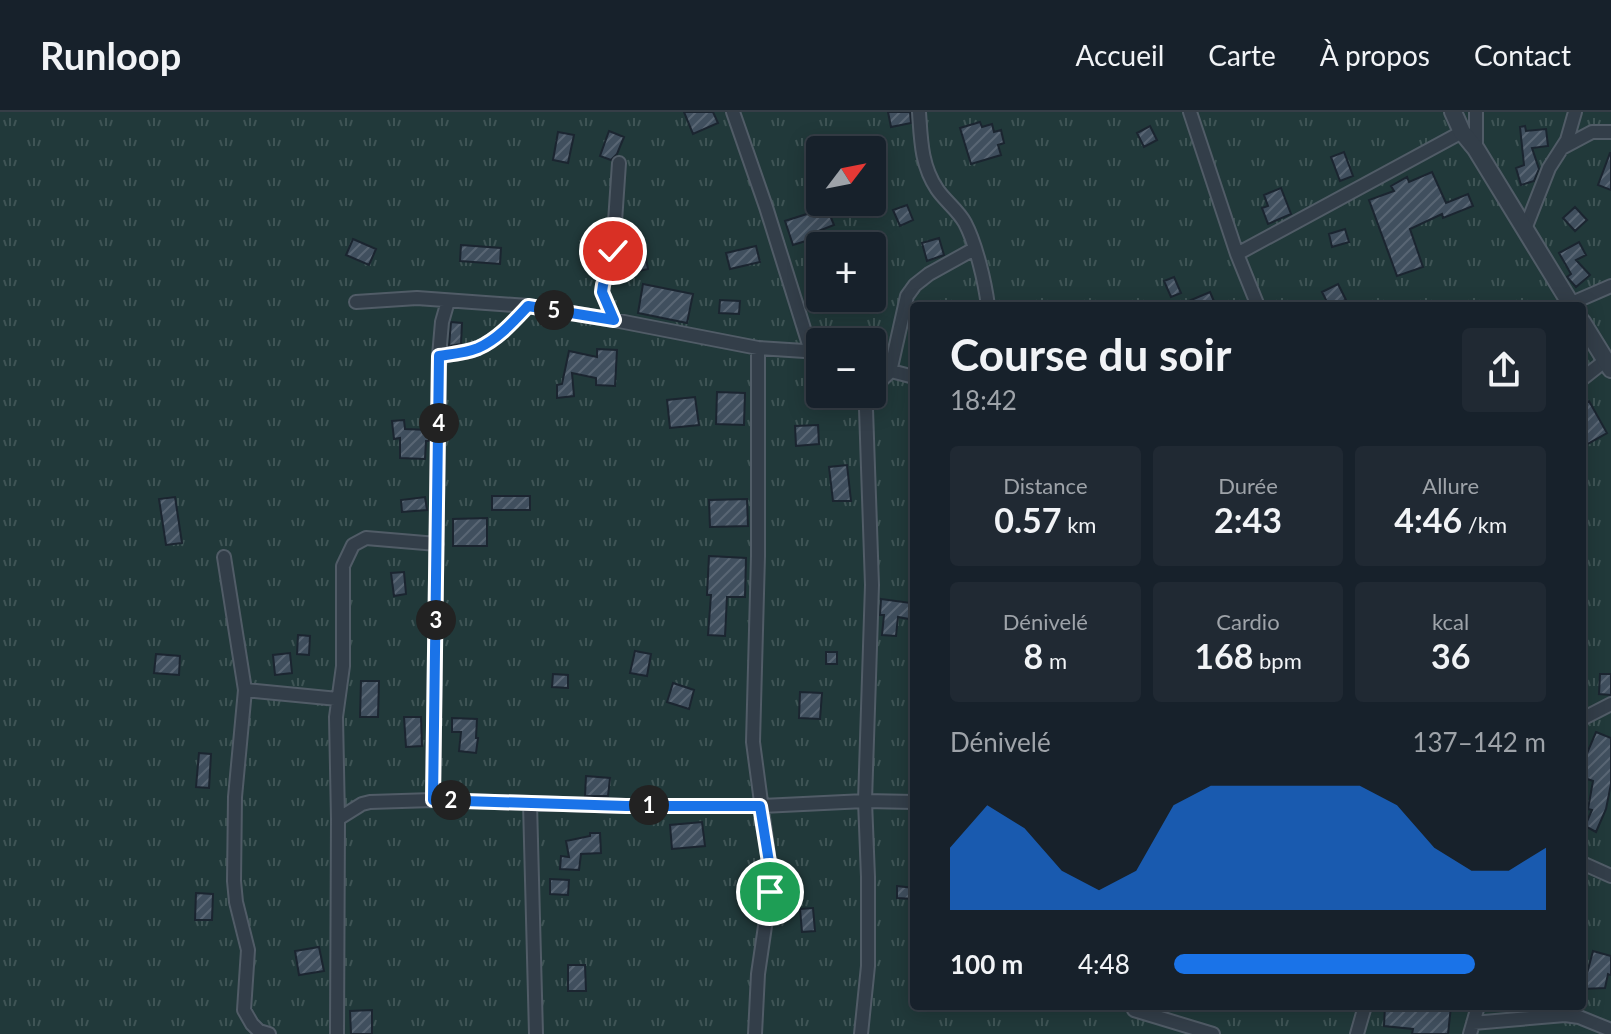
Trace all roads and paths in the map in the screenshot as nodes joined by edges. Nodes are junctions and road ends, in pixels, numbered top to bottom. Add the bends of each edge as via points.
1 (733, 112) edge
2 (919, 112) edge
3 (1190, 112) edge
4 (1453, 112) edge
5 (1476, 112) edge
6 (1575, 112) edge
7 (1462, 132) junction
8 (1611, 132) edge
9 (1476, 149) junction
10 (1561, 149) junction
11 (619, 163) dead end
12 (1525, 229) junction
13 (974, 249) junction
14 (1237, 254) junction
15 (1611, 286) edge
16 (448, 301) junction
17 (356, 302) dead end
18 (987, 302) edge
19 (1256, 302) edge
20 (1567, 302) edge
21 (1576, 302) edge
22 (528, 306) junction
23 (614, 320) junction
24 (808, 328) edge
25 (1586, 328) edge
26 (758, 348) junction
27 (806, 351) edge
28 (439, 356) junction
29 (1608, 364) edge
30 (886, 371) edge
31 (890, 372) junction
32 (886, 376) edge
33 (910, 376) edge
34 (1586, 377) edge
35 (866, 408) edge
36 (437, 544) junction
37 (224, 557) dead end
38 (245, 690) junction
39 (338, 699) junction
40 (1611, 704) edge
41 (1586, 717) edge
42 (433, 800) junction
43 (865, 801) junction
44 (910, 802) edge
45 (530, 803) junction
46 (760, 806) junction
47 (338, 819) junction
48 (1586, 865) edge
49 (1611, 876) edge
50 (1134, 1010) dead end
51 (1364, 1010) edge
52 (1471, 1028) edge
53 (1611, 1030) edge
54 (269, 1034) edge
55 (337, 1034) edge
56 (536, 1034) edge
57 (755, 1034) edge
58 (861, 1034) edge
59 (1213, 1034) edge
60 (1357, 1034) edge

1 - 24 street
2 - 13 street via 929,175 962,218
3 - 14 street
4 - 7 street
5 - 9 street
6 - 10 street
7 - 9 street
7 - 14 street
8 - 10 street via 1592,132
9 - 12 street
10 - 12 street
11 - 23 street via 613,251 602,292
12 - 20 street
13 - 18 street
13 - 31 street via 929,274 907,296
14 - 19 street
15 - 21 street
16 - 17 street
16 - 22 street
16 - 28 street
22 - 23 street
22 - 28 street via 488,343
23 - 26 street
25 - 29 street
26 - 27 street
26 - 46 street via 753,742
28 - 36 street
29 - 34 street
30 - 31 street
31 - 32 street
31 - 33 street
35 - 43 street via 872,585
36 - 39 street via 366,538 353,545 343,566
36 - 42 street
37 - 38 street
38 - 39 street
38 - 54 street via 234,881 248,950 244,1010 259,1031
39 - 47 street
40 - 41 street
42 - 45 street
42 - 47 street via 370,802
43 - 44 street
43 - 46 street
43 - 58 street via 868,966
45 - 46 street
45 - 56 street
46 - 57 street via 770,892
47 - 55 street
48 - 49 street
50 - 59 street
51 - 60 street
52 - 53 street via 1565,1015

